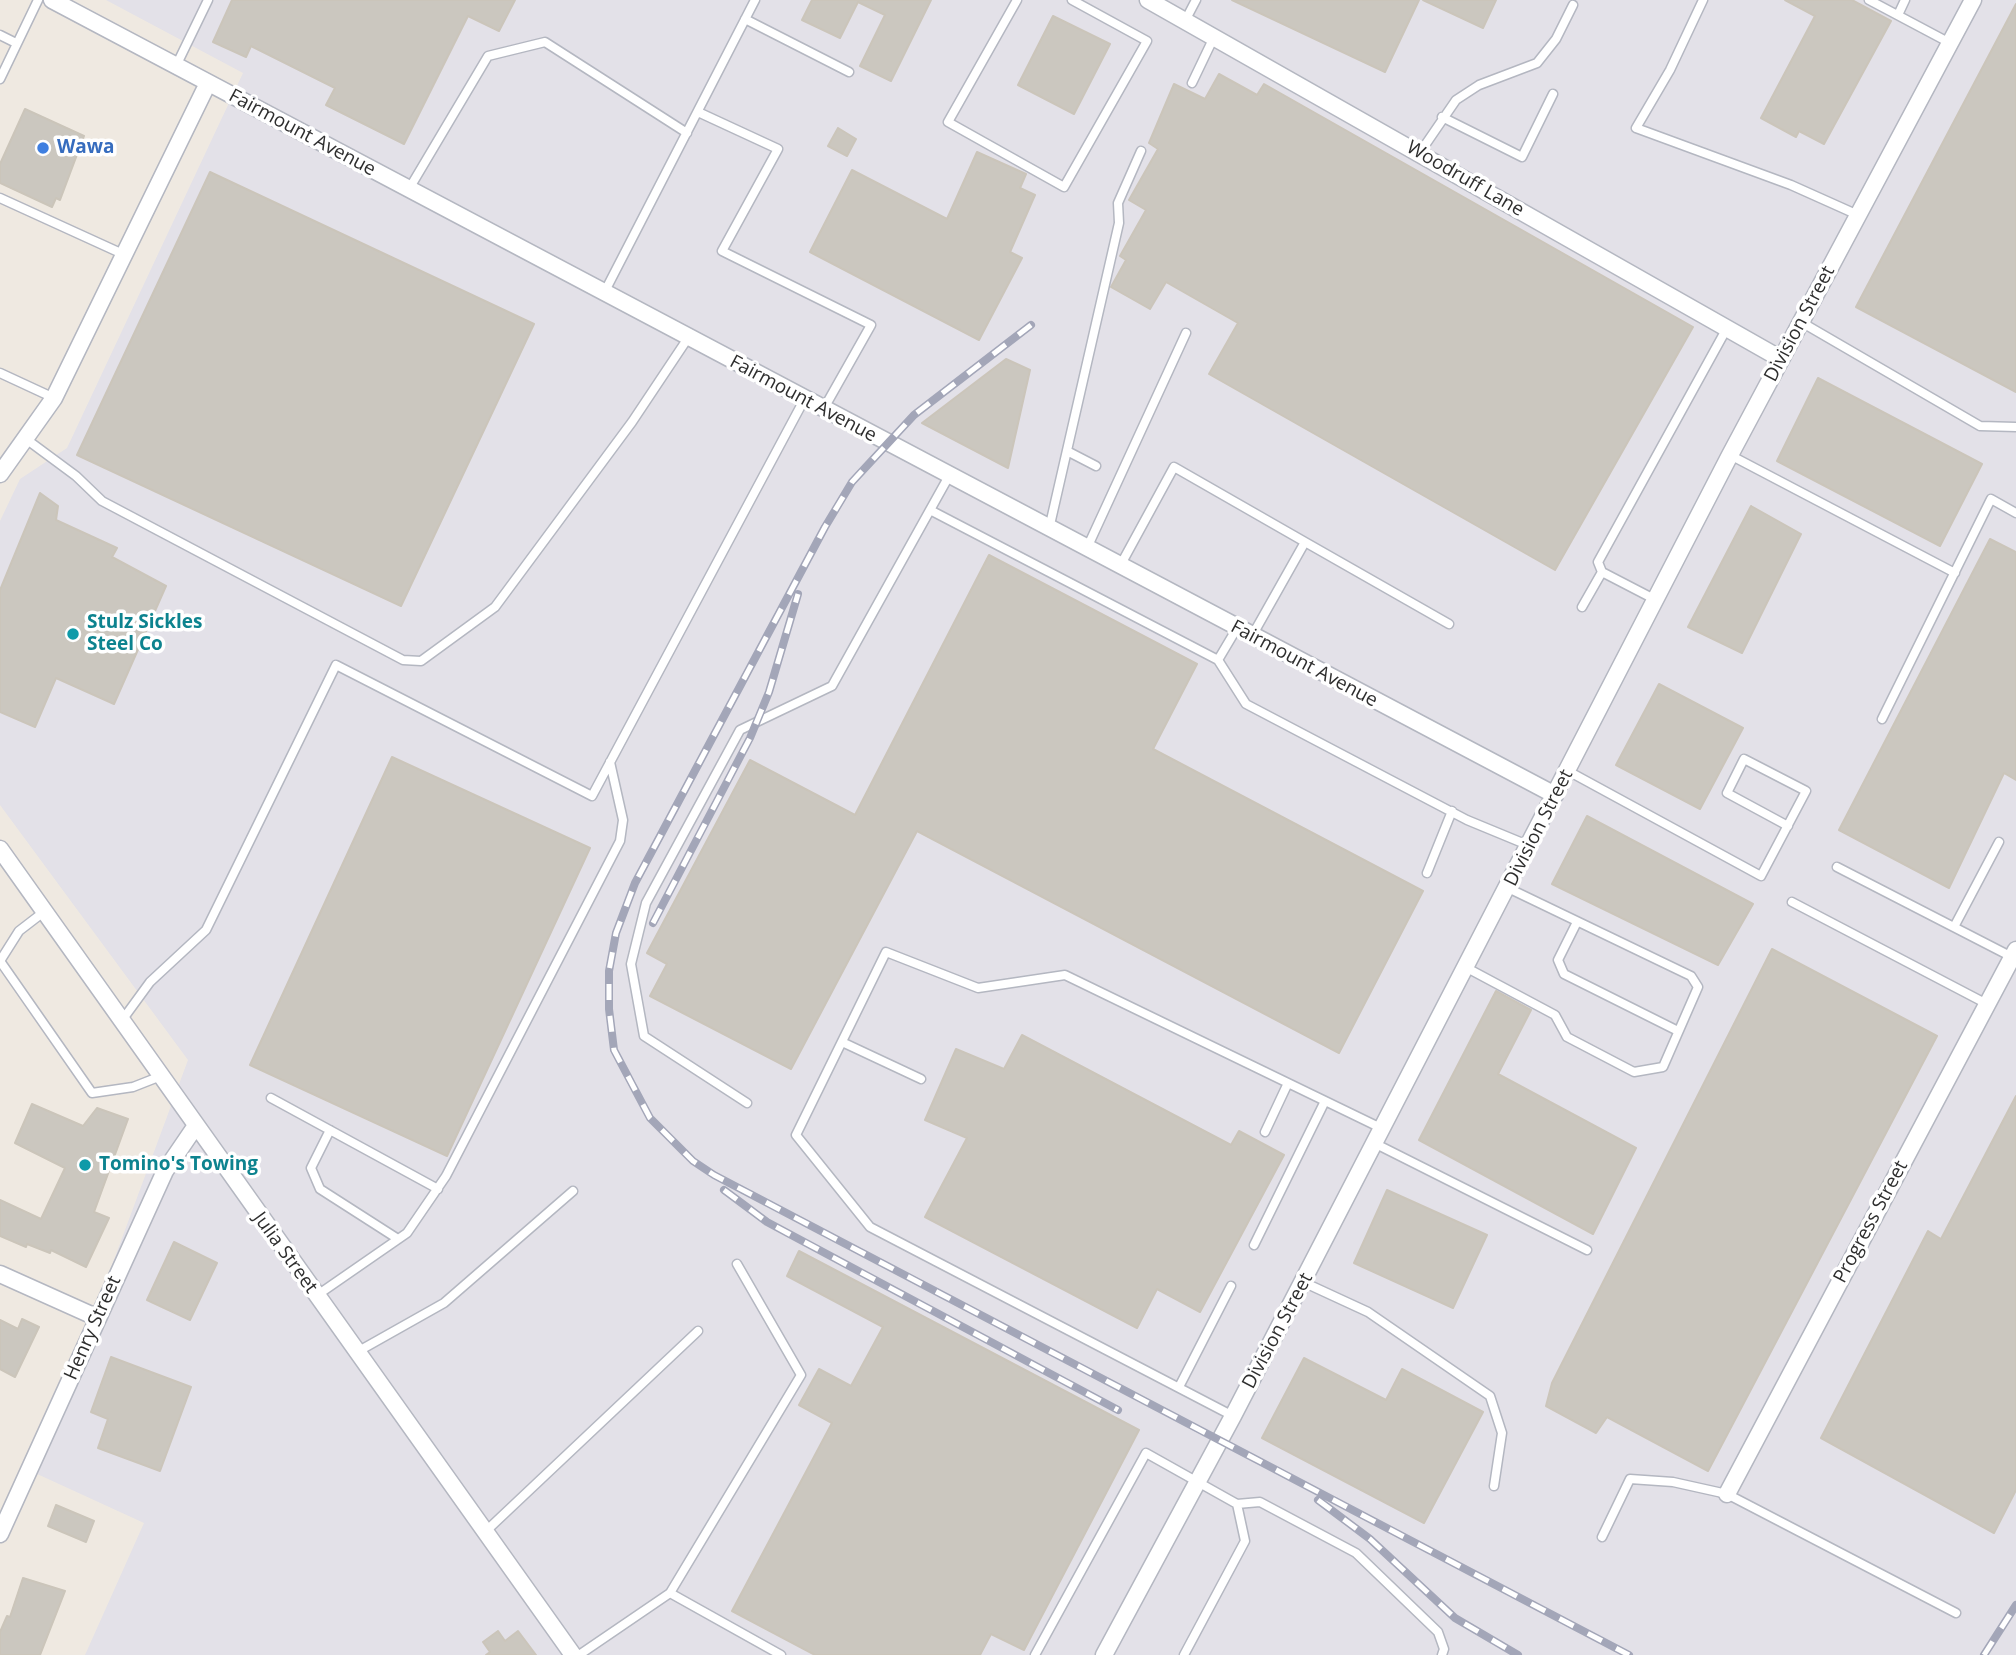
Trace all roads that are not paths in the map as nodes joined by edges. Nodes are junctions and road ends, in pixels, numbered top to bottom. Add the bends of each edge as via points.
1 (38, 0) edge
2 (52, 0) edge
3 (208, 0) edge
4 (755, 0) edge
5 (1017, 0) edge
6 (1072, 0) edge
7 (1148, 0) edge
8 (1196, 0) edge
9 (1703, 0) edge
10 (1869, 0) edge
11 (1905, 0) edge
12 (1973, 0) edge
13 (1573, 5) dead end
14 (1898, 15) junction
15 (745, 19) junction
16 (1185, 21) junction
17 (0, 36) edge
18 (1214, 37) junction
19 (16, 43) junction
20 (1950, 43) junction
21 (177, 66) junction
22 (849, 72) dead end
23 (0, 79) edge
24 (208, 83) junction
25 (1192, 83) dead end
26 (1553, 94) dead end
27 (698, 112) junction
28 (1442, 117) junction
29 (687, 133) junction
30 (1141, 150) dead end
31 (1419, 154) junction
32 (409, 190) junction
33 (0, 198) edge
34 (1858, 215) junction
35 (125, 255) junction
36 (604, 294) junction
37 (1801, 323) junction
38 (1727, 328) junction
39 (1186, 333) dead end
40 (688, 338) junction
41 (1781, 359) junction
42 (0, 373) edge
43 (54, 398) junction
44 (804, 400) junction
45 (823, 410) junction
46 (2016, 427) edge
47 (26, 439) junction
48 (1067, 451) junction
49 (1730, 455) junction
50 (1096, 466) dead end
51 (0, 474) edge
52 (949, 476) junction
53 (929, 510) junction
54 (2016, 513) edge
55 (1049, 529) junction
56 (1305, 542) junction
57 (1087, 548) junction
58 (1119, 566) junction
59 (1602, 572) junction
60 (1955, 573) junction
61 (1656, 600) junction
62 (1582, 607) dead end
63 (1449, 624) dead end
64 (1237, 628) junction
65 (1252, 636) junction
66 (1218, 660) junction
67 (1882, 719) dead end
68 (610, 762) junction
69 (1569, 771) junction
70 (1555, 795) junction
71 (1452, 811) junction
72 (1787, 826) junction
73 (1999, 842) dead end
74 (1530, 846) junction
75 (0, 849) edge
76 (1837, 867) dead end
77 (1427, 873) dead end
78 (1508, 888) junction
79 (1791, 902) dead end
80 (45, 911) junction
81 (1577, 922) junction
82 (1954, 927) junction
83 (2014, 953) edge
84 (1467, 968) junction
85 (1987, 1004) junction
86 (123, 1019) junction
87 (1678, 1031) junction
88 (842, 1042) junction
89 (161, 1076) junction
90 (921, 1079) dead end
91 (1288, 1083) junction
92 (271, 1098) dead end
93 (1325, 1101) junction
94 (747, 1103) dead end
95 (195, 1127) junction
96 (330, 1130) junction
97 (1265, 1132) dead end
98 (1379, 1137) junction
99 (438, 1189) junction
100 (573, 1191) dead end
101 (398, 1239) junction
102 (1254, 1245) dead end
103 (1587, 1250) dead end
104 (737, 1264) dead end
105 (0, 1274) edge
106 (1303, 1282) junction
107 (1231, 1286) dead end
108 (316, 1296) junction
109 (98, 1318) junction
110 (698, 1331) dead end
111 (357, 1352) junction
112 (1179, 1387) junction
113 (1233, 1416) junction
114 (1197, 1481) junction
115 (1494, 1486) dead end
116 (1727, 1494) junction
117 (1237, 1504) junction
118 (485, 1532) junction
119 (0, 1534) edge
120 (1602, 1537) dead end
121 (670, 1592) junction
122 (1956, 1613) dead end
123 (573, 1655) edge
124 (579, 1655) edge
125 (781, 1655) edge
126 (1035, 1655) edge
127 (1104, 1655) edge
128 (1184, 1655) edge
129 (1441, 1655) edge

1 - 19 lane
2 - 21 street, Fairmount Avenue
3 - 21 lane
4 - 15 lane
5 - 6 lane via 948,122 1064,187 1147,41
7 - 16 street, Woodruff Lane
8 - 16 lane
9 - 34 lane via 1636,128 1791,184
10 - 14 lane
11 - 14 lane
12 - 20 street, Division Street
13 - 28 lane via 1537,63 1479,85 1456,100
14 - 20 lane
15 - 22 lane
15 - 27 lane
16 - 18 street, Woodruff Lane
17 - 19 lane
18 - 25 lane
18 - 31 street, Woodruff Lane
19 - 23 lane
20 - 34 street, Division Street
21 - 24 street, Fairmount Avenue
24 - 32 street, Fairmount Avenue
24 - 35 street
26 - 28 lane via 1522,157
27 - 29 lane
27 - 45 lane via 778,149 722,251 871,325
28 - 31 lane
29 - 32 lane via 545,42 488,56
29 - 36 lane
30 - 48 lane via 1118,203 1119,223
31 - 38 street, Woodruff Lane
32 - 36 street, Fairmount Avenue
33 - 35 lane
34 - 37 street, Division Street
35 - 43 street
36 - 40 street, Fairmount Avenue
37 - 41 street, Division Street
37 - 46 lane via 1980,426
38 - 41 street, Woodruff Lane
38 - 59 lane via 1602,552 1598,562
39 - 57 lane
40 - 44 street, Fairmount Avenue
40 - 47 lane via 495,607 421,661 403,660 102,501
41 - 49 street, Division Street
42 - 43 lane
43 - 47 street
44 - 45 street, Fairmount Avenue
44 - 68 lane
45 - 52 street, Fairmount Avenue
47 - 51 street
48 - 50 lane
48 - 55 lane
49 - 60 lane
49 - 61 street, Division Street
52 - 53 lane
52 - 55 street, Fairmount Avenue
53 - 66 lane
53 - 94 lane via 832,686 740,730 646,903 631,964 644,1035
54 - 60 lane via 1991,499
55 - 57 street, Fairmount Avenue
56 - 58 lane via 1174,467
56 - 63 lane
56 - 65 lane
57 - 58 street, Fairmount Avenue
58 - 64 street, Fairmount Avenue
59 - 61 lane
59 - 62 lane
60 - 67 lane
61 - 69 street, Division Street
64 - 65 street, Fairmount Avenue
64 - 66 lane
65 - 70 street, Fairmount Avenue
66 - 71 lane via 1246,704
68 - 86 lane via 592,796 336,665 206,930 150,982
68 - 99 lane via 623,820 620,841
69 - 70 street, Division Street
69 - 72 lane via 1761,876
70 - 74 street, Division Street
71 - 74 lane
71 - 77 lane
72 - 72 lane via 1806,791 1744,759 1727,793
73 - 82 lane
74 - 78 street, Division Street
75 - 80 street, Julia Street
76 - 82 lane
78 - 81 lane
78 - 84 street, Division Street
79 - 85 lane
80 - 86 street, Julia Street
80 - 89 lane via 19,931 0,961 92,1093 133,1087
81 - 87 lane via 1558,960 1564,974
81 - 87 lane via 1691,976 1698,987
82 - 83 lane
83 - 85 street, Progress Street
84 - 87 lane via 1555,1015 1567,1037 1634,1072 1663,1067
84 - 98 street, Division Street
85 - 116 street, Progress Street
86 - 89 street, Julia Street
88 - 90 lane
88 - 91 lane via 886,952 978,988 1065,975
88 - 112 lane via 796,1135 870,1227
89 - 95 street, Julia Street
91 - 93 lane
91 - 97 lane
92 - 96 lane
93 - 98 lane
93 - 102 lane
95 - 108 street, Julia Street
95 - 109 street, Henry Street via 165,1171
96 - 99 lane
96 - 101 lane via 311,1168 320,1189
98 - 103 lane
98 - 106 street, Division Street
99 - 101 lane
100 - 111 lane via 444,1303
101 - 108 lane
104 - 121 lane via 801,1375
105 - 109 street
106 - 113 street, Division Street
106 - 115 lane via 1368,1312 1490,1396 1502,1433
107 - 112 lane
108 - 111 street, Julia Street
109 - 119 street, Henry Street
110 - 118 lane
111 - 118 street, Julia Street
112 - 113 lane
113 - 114 street, Division Street
114 - 117 lane
114 - 126 lane via 1146,1453
114 - 127 street, Division Street
116 - 120 lane via 1673,1482 1630,1479
116 - 122 lane
117 - 128 lane via 1245,1541
117 - 129 lane via 1260,1503 1356,1553 1438,1632 1444,1649
118 - 123 street, Julia Street
121 - 124 lane
121 - 125 lane

